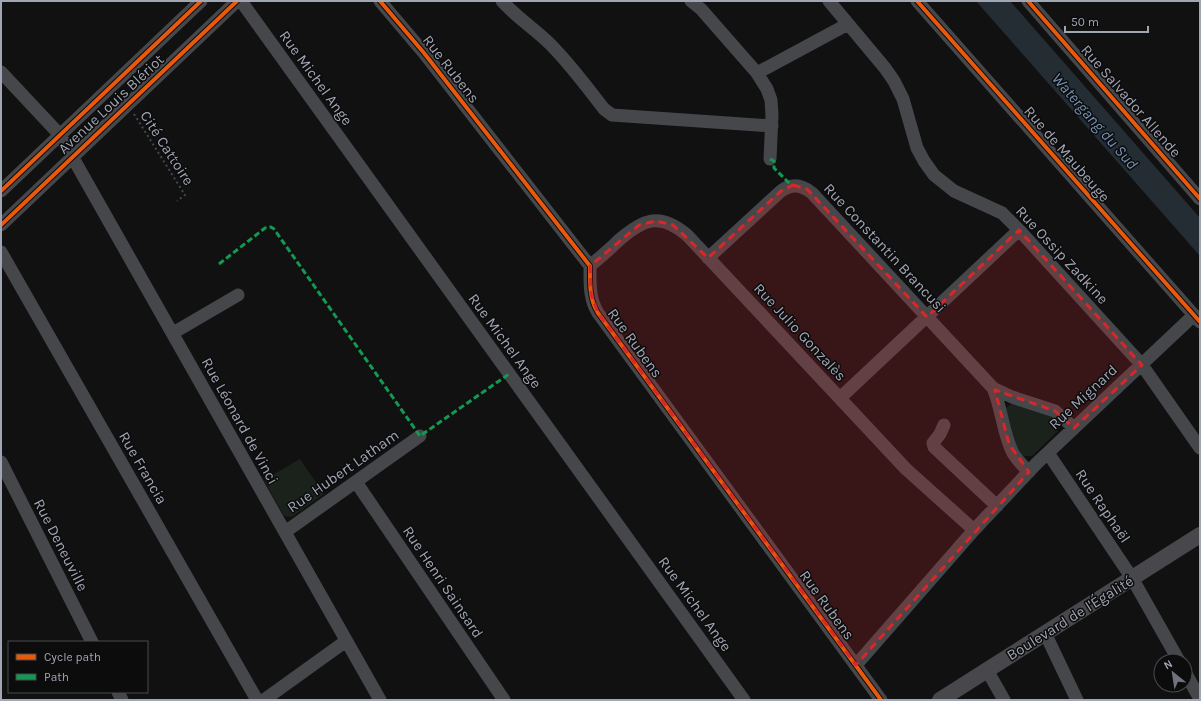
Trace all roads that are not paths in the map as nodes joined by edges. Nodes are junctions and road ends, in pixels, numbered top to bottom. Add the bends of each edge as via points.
1 (201, 1) edge
2 (237, 1) edge
3 (241, 1) edge
4 (380, 1) edge
5 (502, 1) edge
6 (691, 1) edge
7 (829, 1) edge
8 (917, 1) edge
9 (1028, 1) edge
10 (848, 24) junction
11 (1, 72) edge
12 (757, 73) junction
13 (772, 126) junction
14 (60, 135) junction
15 (72, 158) junction
16 (770, 159) dead end
17 (1, 191) edge
18 (1200, 199) edge
19 (1, 225) edge
20 (1019, 230) junction
21 (1, 252) edge
22 (708, 258) junction
23 (590, 266) junction
24 (238, 295) dead end
25 (927, 317) junction
26 (1197, 319) edge
27 (173, 334) junction
28 (1142, 365) junction
29 (993, 388) junction
30 (840, 398) junction
31 (944, 425) dead end
32 (1074, 428) junction
33 (420, 436) dead end
34 (1200, 448) edge
35 (1048, 453) junction
36 (1, 462) edge
37 (1029, 472) junction
38 (356, 482) junction
39 (997, 506) junction
40 (974, 530) junction
41 (285, 532) junction
42 (1200, 535) edge
43 (1132, 578) junction
44 (1045, 634) junction
45 (91, 641) edge
46 (346, 641) junction
47 (1174, 653) edge
48 (856, 665) junction
49 (987, 670) junction
50 (1193, 686) edge
51 (1200, 699) edge
52 (257, 700) edge
53 (264, 700) edge
54 (380, 700) edge
55 (504, 700) edge
56 (744, 700) edge
57 (881, 700) edge
58 (940, 700) edge
59 (1004, 700) edge
60 (1077, 700) edge

1 - 14 street, Avenue Louis Blériot
2 - 15 street, Avenue Louis Blériot
3 - 56 street, Rue Michel Ange
4 - 23 street, Rue Rubens via 424,53
5 - 13 street via 550,44 604,109 612,115
6 - 12 street
7 - 10 street, Rue Ossip Zadkine
8 - 26 street, Rue de Maubeuge
9 - 18 street, Rue Salvador Allende
10 - 12 street
10 - 20 street, Rue Ossip Zadkine via 894,81 903,99 917,148 934,175 954,191 1002,213
11 - 14 street
12 - 13 street via 769,95
13 - 16 street
14 - 15 street, Avenue Louis Blériot
14 - 17 street, Avenue Louis Blériot
15 - 19 street, Avenue Louis Blériot
15 - 27 street, Rue Léonard de Vinci
20 - 25 street
20 - 28 street, Rue Ossip Zadkine
21 - 52 street, Rue Francia
22 - 23 street, Rue Julio Gonzalès via 678,227 651,221 635,227
22 - 25 street, Rue Constantin Brancusi via 781,191 799,186 812,193
22 - 30 street, Rue Julio Gonzalès
23 - 48 street, Rue Rubens via 591,294 598,313
24 - 27 street
25 - 29 street, Rue Constantin Brancusi
25 - 30 street
26 - 28 street, Rue Mignard
27 - 41 street, Rue Léonard de Vinci
28 - 32 street, Rue Mignard
28 - 34 street, Rue Ossip Zadkine
29 - 32 street, Rue Constantin Brancusi via 1054,411
29 - 37 street, Rue Constantin Brancusi via 1011,449
30 - 40 street, Rue Julio Gonzalès via 906,469
31 - 39 street via 933,443 934,447
32 - 35 street, Rue Mignard
33 - 38 street, Rue Hubert Latham
35 - 37 street, Rue Mignard
35 - 43 street, Rue Raphaël
36 - 45 street, Rue Deneuville
37 - 39 street, Rue Mignard
38 - 41 street, Rue Hubert Latham
38 - 55 street, Rue Henri Sainsard
39 - 40 street, Rue Mignard
40 - 48 street, Rue Mignard
41 - 46 street, Rue Léonard de Vinci
42 - 43 main road, Boulevard de l'Égalité
43 - 44 main road, Boulevard de l'Égalité
43 - 47 street, Rue Raphaël
44 - 49 main road, Boulevard de l'Égalité
44 - 60 street
46 - 53 street
46 - 54 street, Rue Léonard de Vinci
48 - 57 street, Rue Rubens
49 - 58 main road, Boulevard de l'Égalité
49 - 59 street
50 - 51 street

